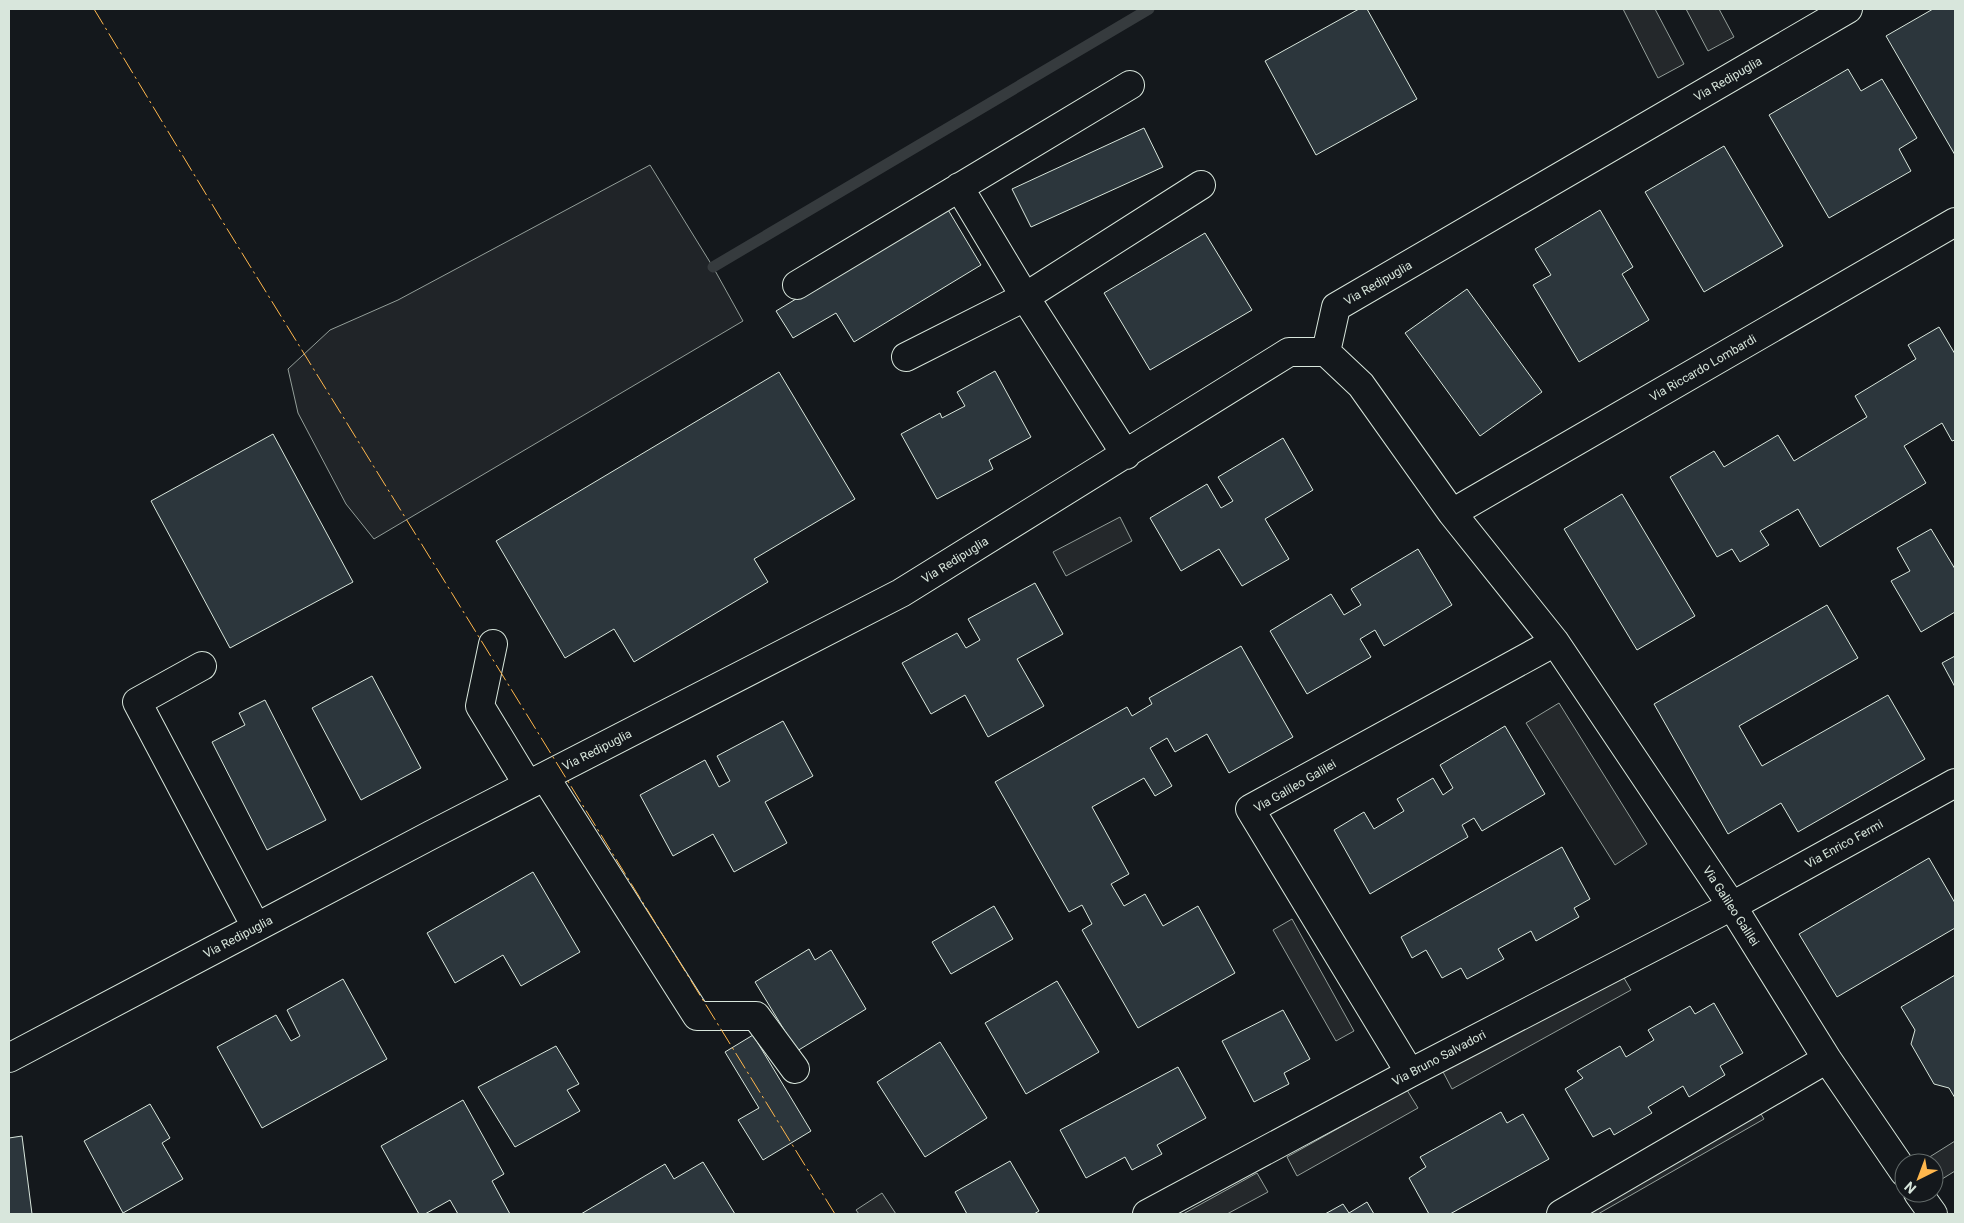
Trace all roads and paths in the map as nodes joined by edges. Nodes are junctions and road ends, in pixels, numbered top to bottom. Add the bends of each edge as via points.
1 (1848, 9) edge
2 (1130, 84) dead end
3 (1201, 185) dead end
4 (959, 187) junction
5 (1955, 222) edge
6 (797, 285) dead end
7 (1025, 297) junction
8 (1326, 352) junction
9 (906, 357) dead end
10 (1126, 455) junction
11 (1452, 513) junction
12 (1555, 642) junction
13 (493, 644) dead end
14 (202, 666) dead end
15 (537, 781) junction
16 (1955, 783) edge
17 (1732, 906) junction
18 (256, 927) junction
19 (9, 1058) edge
20 (1827, 1059) junction
21 (796, 1069) dead end
22 (1410, 1073) junction
23 (1894, 1157) edge
24 (1925, 1203) edge
25 (1147, 1214) edge
26 (1561, 1214) edge
27 (1933, 1214) edge

1 - 8 street, Via Redipuglia via 1336,307
2 - 4 street
3 - 7 street
4 - 6 street
4 - 7 street
5 - 11 street, Via Riccardo Lombardi
7 - 9 street
7 - 10 street
8 - 10 street, Via Redipuglia via 1289,352
8 - 11 street, Via Galileo Galilei via 1361,385
10 - 15 street, Via Redipuglia via 901,593
11 - 12 street, Via Galileo Galilei
12 - 17 street, Via Galileo Galilei
12 - 22 street, Via Galileo Galilei via 1250,809
13 - 15 street via 480,706
14 - 18 street via 137,702
15 - 18 street, Via Redipuglia
15 - 21 street via 697,1016 756,1016
16 - 17 street, Via Enrico Fermi
17 - 20 street, Via Galileo Galilei
17 - 22 street, Via Bruno Salvadori
18 - 19 street, Via Redipuglia
20 - 23 street, Via Galileo Galilei
20 - 26 street
22 - 25 street, Via Bruno Salvadori
24 - 27 street

